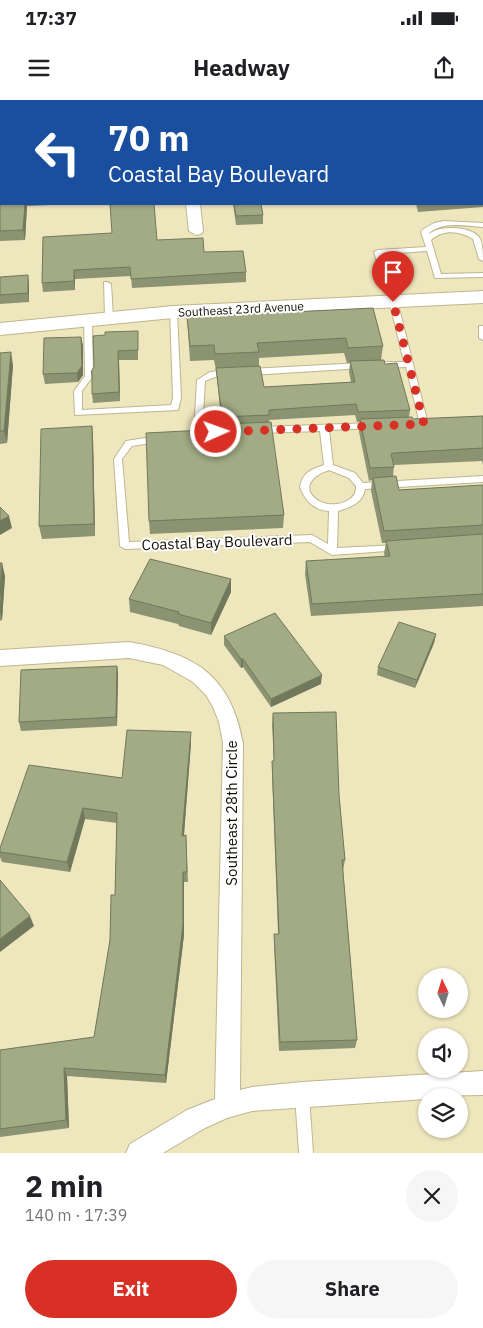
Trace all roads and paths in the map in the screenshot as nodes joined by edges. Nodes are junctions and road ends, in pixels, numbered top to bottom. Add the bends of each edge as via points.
1 (193, 205) edge
2 (483, 225) edge
3 (196, 231) dead end
4 (427, 240) junction
5 (430, 250) junction
6 (483, 259) edge
7 (483, 275) edge
8 (107, 284) dead end
9 (483, 297) edge
10 (393, 302) junction
11 (173, 312) junction
12 (109, 317) junction
13 (88, 319) junction
14 (482, 328) dead end
15 (0, 329) edge
16 (483, 338) edge
17 (409, 364) junction
18 (380, 365) edge
19 (370, 366) edge
20 (242, 372) edge
21 (233, 373) edge
22 (415, 424) edge
23 (424, 424) junction
24 (434, 424) edge
25 (385, 425) edge
26 (324, 428) junction
27 (248, 431) edge
28 (198, 433) edge
29 (169, 437) edge
30 (329, 467) junction
31 (483, 479) edge
32 (361, 486) junction
33 (334, 508) junction
34 (408, 547) edge
35 (332, 552) junction
36 (0, 658) edge
37 (483, 1083) edge
38 (302, 1094) junction
39 (227, 1106) junction
40 (139, 1153) edge
41 (306, 1153) edge

1 - 3 street
2 - 4 lane via 438,224 424,232
4 - 5 lane
4 - 6 lane via 442,230 465,232 476,238
5 - 7 lane via 438,276
5 - 10 lane via 378,252
8 - 12 lane
9 - 10 street, Southeast 23rd Avenue
10 - 11 street, Southeast 23rd Avenue
10 - 17 lane
11 - 12 street, Southeast 23rd Avenue
11 - 13 lane via 175,408 78,413 78,391 89,376
12 - 13 street, Southeast 23rd Avenue
13 - 15 street, Southeast 23rd Avenue
14 - 16 lane
17 - 18 lane
17 - 23 lane
19 - 20 lane
21 - 28 lane via 213,374 201,380
22 - 23 lane
23 - 24 lane
25 - 26 lane
26 - 27 lane
26 - 30 lane
29 - 35 lane, Coastal Bay Boulevard via 130,443 118,459 125,546 312,538
30 - 32 lane via 350,473
30 - 33 lane via 310,474 304,480 303,488 313,502
31 - 32 lane
32 - 33 lane via 354,501
33 - 35 lane
34 - 35 lane
36 - 39 street, Southeast 28th Circle via 129,650 164,656 180,663 208,684 227,711 233,743
37 - 38 street
38 - 39 street via 252,1099
38 - 41 lane
39 - 40 street via 196,1119

